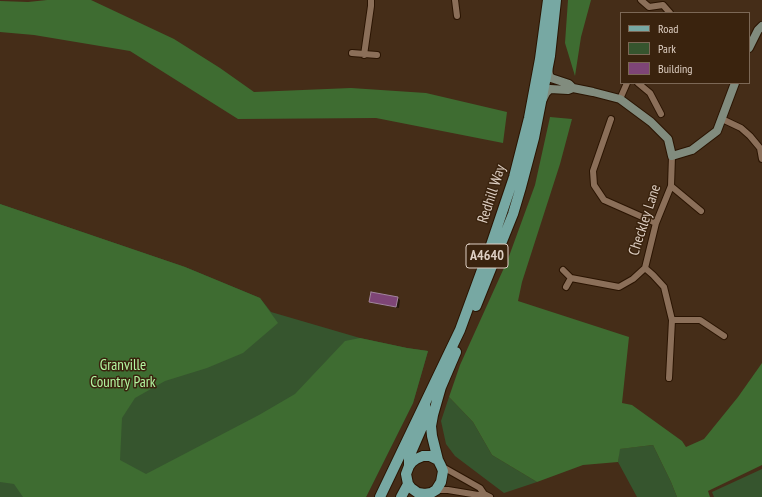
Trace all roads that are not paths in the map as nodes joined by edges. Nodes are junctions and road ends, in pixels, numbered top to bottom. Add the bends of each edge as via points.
1 (371, 0) edge
2 (455, 0) edge
3 (548, 0) edge
4 (556, 0) edge
5 (641, 0) edge
6 (649, 7) junction
7 (645, 12) edge
8 (669, 12) edge
9 (457, 16) dead end
10 (762, 26) edge
11 (750, 46) edge
12 (352, 53) dead end
13 (364, 54) junction
14 (377, 55) dead end
15 (548, 68) junction
16 (627, 84) edge
17 (639, 84) edge
18 (735, 84) edge
19 (573, 88) junction
20 (543, 99) junction
21 (620, 99) junction
22 (661, 114) dead end
23 (611, 119) dead end
24 (722, 119) junction
25 (672, 156) junction
26 (762, 160) edge
27 (671, 186) junction
28 (701, 210) dead end
29 (656, 223) junction
30 (644, 268) junction
31 (563, 270) dead end
32 (571, 278) junction
33 (566, 287) dead end
34 (672, 320) junction
35 (724, 336) dead end
36 (669, 378) dead end
37 (425, 402) junction
38 (440, 463) junction
39 (408, 466) junction
40 (408, 484) junction
41 (431, 493) edge
42 (487, 495) edge
43 (380, 497) edge
44 (401, 497) edge

1 - 13 street
2 - 9 street
3 - 37 main road, Redhill Way / A4640 via 530,118 514,178 460,330
4 - 15 main road, Redhill Way / A4640
5 - 6 street
6 - 7 street
6 - 8 street via 663,5
10 - 11 street
12 - 13 street
13 - 14 street
15 - 19 street, Checkley Lane via 551,78
15 - 20 main road, Redhill Way / A4640
16 - 21 street
17 - 22 street via 650,93
18 - 24 street
19 - 20 street, Checkley Lane via 550,89
19 - 21 street, Checkley Lane
20 - 38 main road, Redhill Way / A4640 via 513,214 434,407 432,436
21 - 25 street, Checkley Lane via 651,122 668,139
23 - 29 street via 593,171 594,186 604,200
24 - 25 street via 716,131 692,150
24 - 26 street via 741,128 750,136 760,148
25 - 27 street, Checkley Lane
27 - 28 street
27 - 29 street, Checkley Lane
29 - 30 street, Checkley Lane
30 - 32 street, Checkley Lane via 633,279 619,287
30 - 34 street via 664,287
31 - 32 street
32 - 33 street
34 - 35 street via 700,320
34 - 36 street
37 - 39 main road, A4640 via 426,418 409,456
37 - 43 main road, Redhill Way / A4640
38 - 39 main road via 430,456 423,456
38 - 41 main road, A4640 via 442,479
38 - 42 street
39 - 40 main road, A4640
40 - 41 main road via 418,493
40 - 44 main road, A4640
41 - 42 street via 448,490

